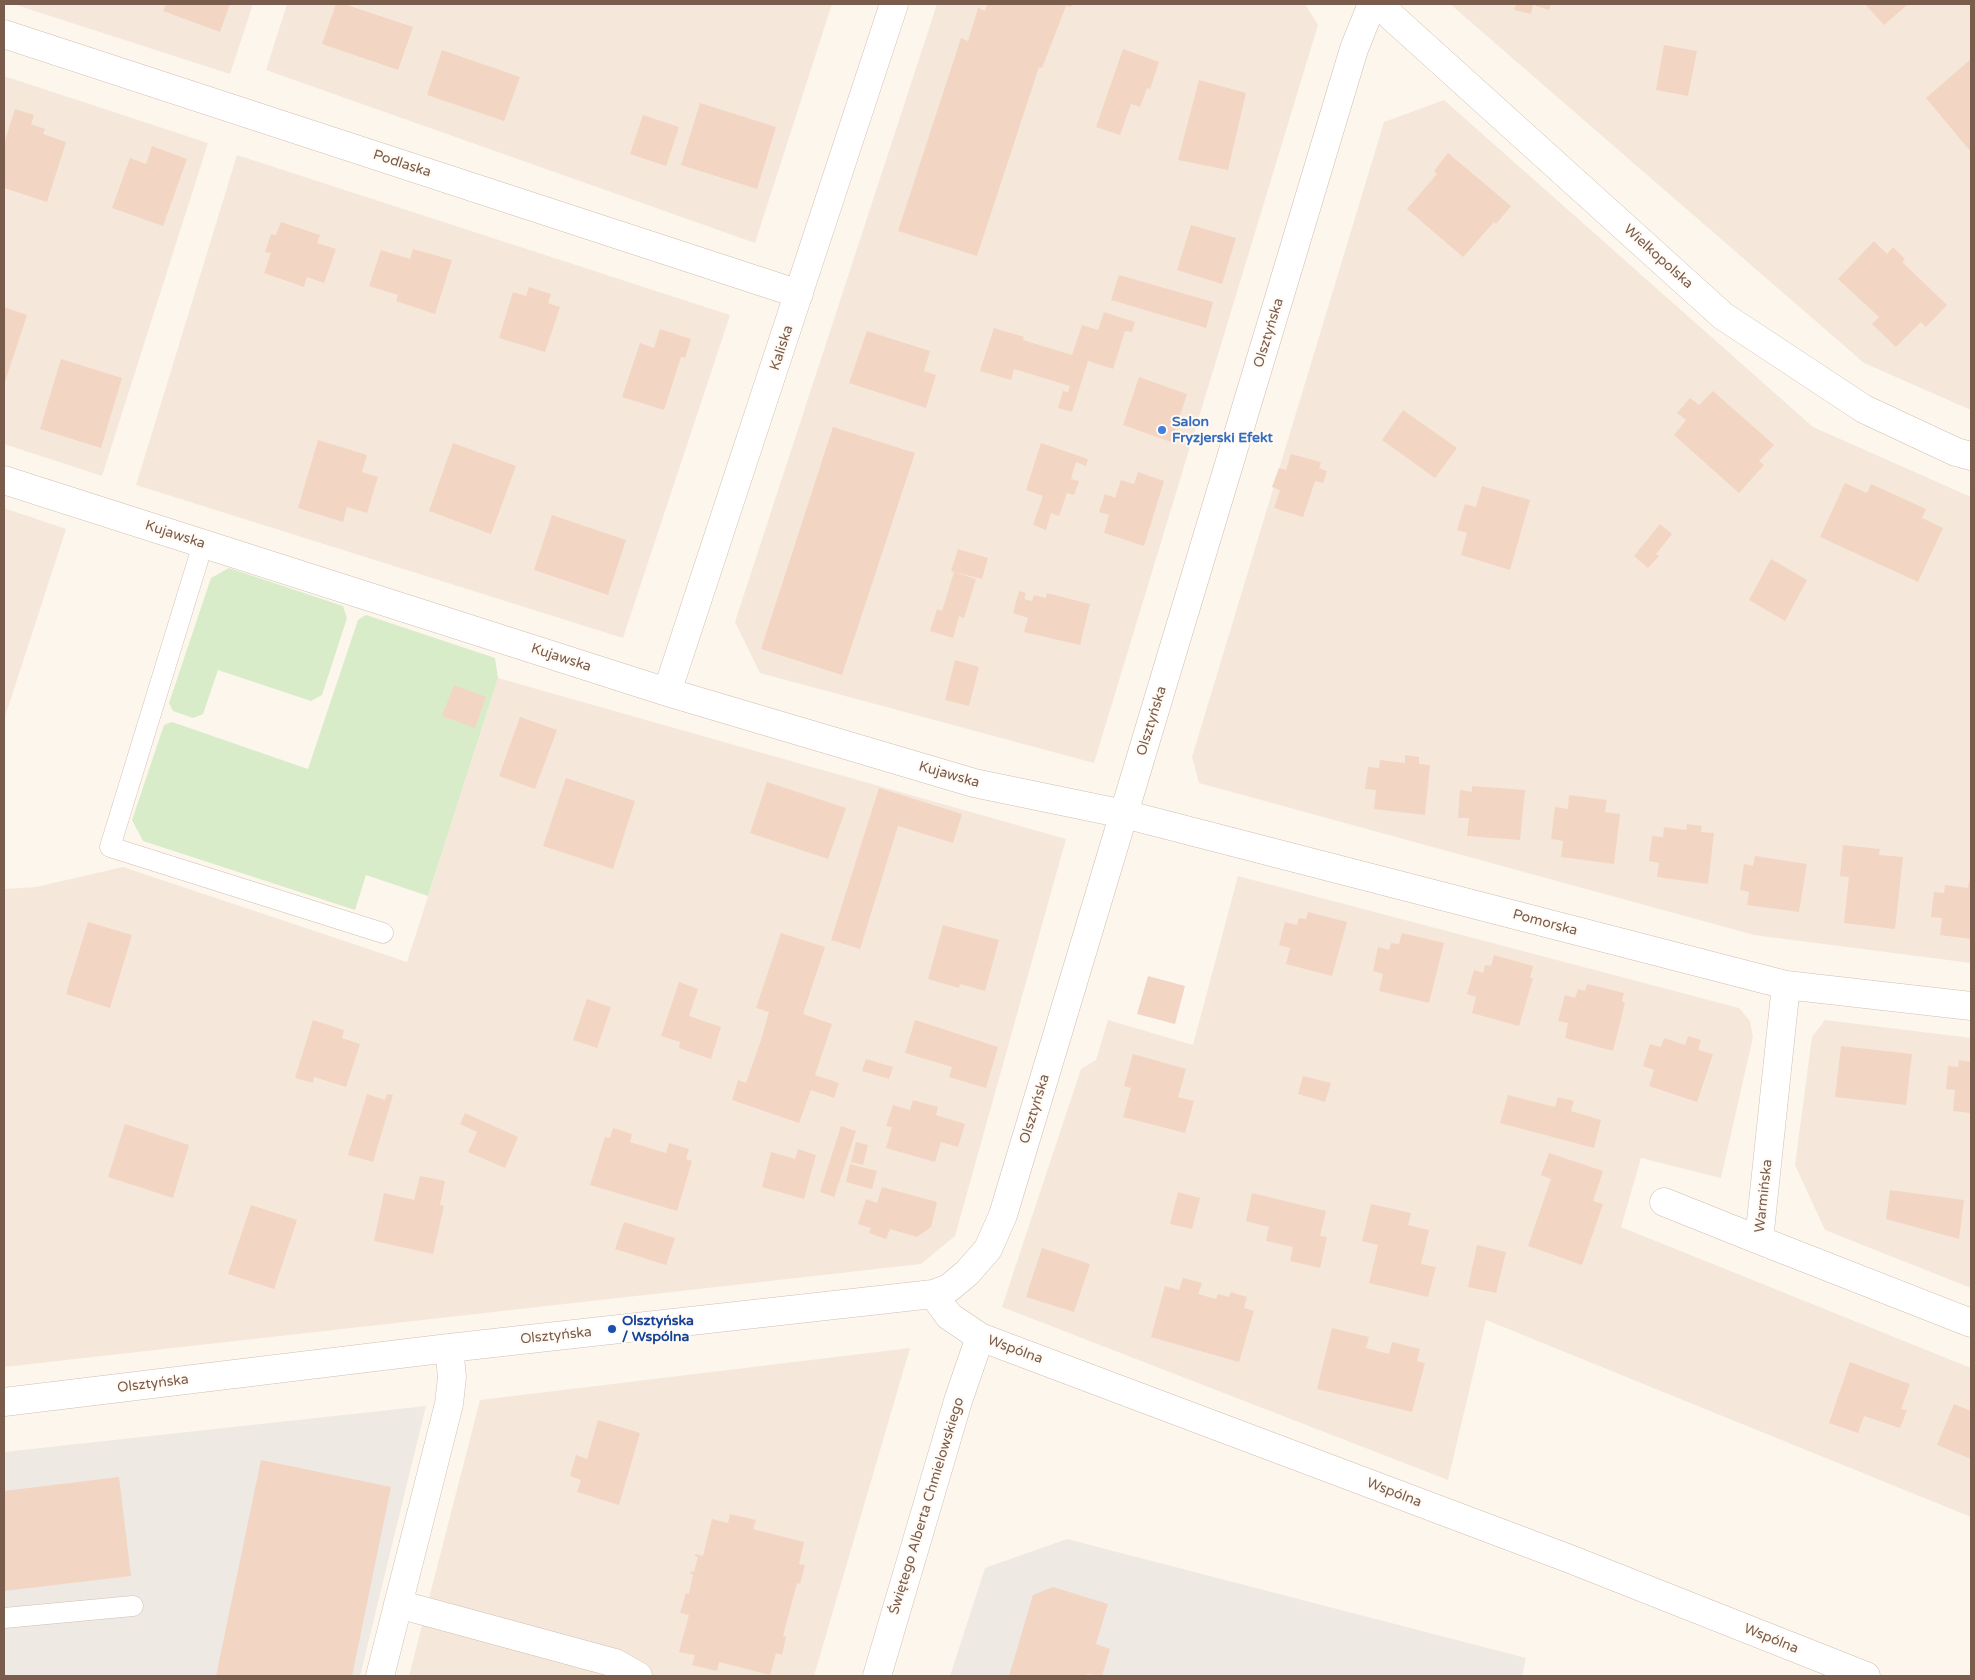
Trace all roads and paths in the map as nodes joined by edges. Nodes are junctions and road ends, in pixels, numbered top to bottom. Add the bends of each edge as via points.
1 (894, 4) edge
2 (1372, 4) edge
3 (1383, 4) edge
4 (4, 34) edge
5 (800, 294) junction
6 (1971, 456) edge
7 (4, 480) edge
8 (203, 544) junction
9 (667, 692) junction
10 (1124, 814) junction
11 (383, 933) dead end
12 (1786, 985) junction
13 (1971, 1006) edge
14 (1664, 1202) dead end
15 (1760, 1240) junction
16 (933, 1294) junction
17 (1971, 1323) edge
18 (980, 1337) junction
19 (449, 1348) junction
20 (4, 1402) edge
21 (398, 1604) junction
22 (133, 1606) dead end
23 (4, 1618) edge
24 (380, 1676) edge
25 (638, 1676) edge
26 (877, 1676) edge
27 (1866, 1676) edge

1 - 5 street, Kaliska
2 - 10 street, Olsztyńska via 1354,50
3 - 6 street, Wielkopolska via 1398,23 1723,316 1864,409
4 - 5 street, Podlaska
5 - 9 street, Kaliska
7 - 8 street, Kujawska
8 - 9 street, Kujawska
8 - 11 lane via 110,847
9 - 10 street, Kujawska via 974,783
10 - 12 street, Pomorska
10 - 16 street, Olsztyńska via 1002,1215 983,1256 949,1288
12 - 13 street, Pomorska
12 - 15 street, Warmińska
14 - 15 street
15 - 17 street, Warmińska
16 - 18 street, Wspólna via 949,1316
16 - 19 street, Olsztyńska
18 - 26 street, Świętego Alberta Chmielowskiego
18 - 27 street, Wspólna via 1561,1556
19 - 20 street, Olsztyńska
19 - 21 street via 450,1404
21 - 24 street
21 - 25 street via 615,1664
22 - 23 lane

